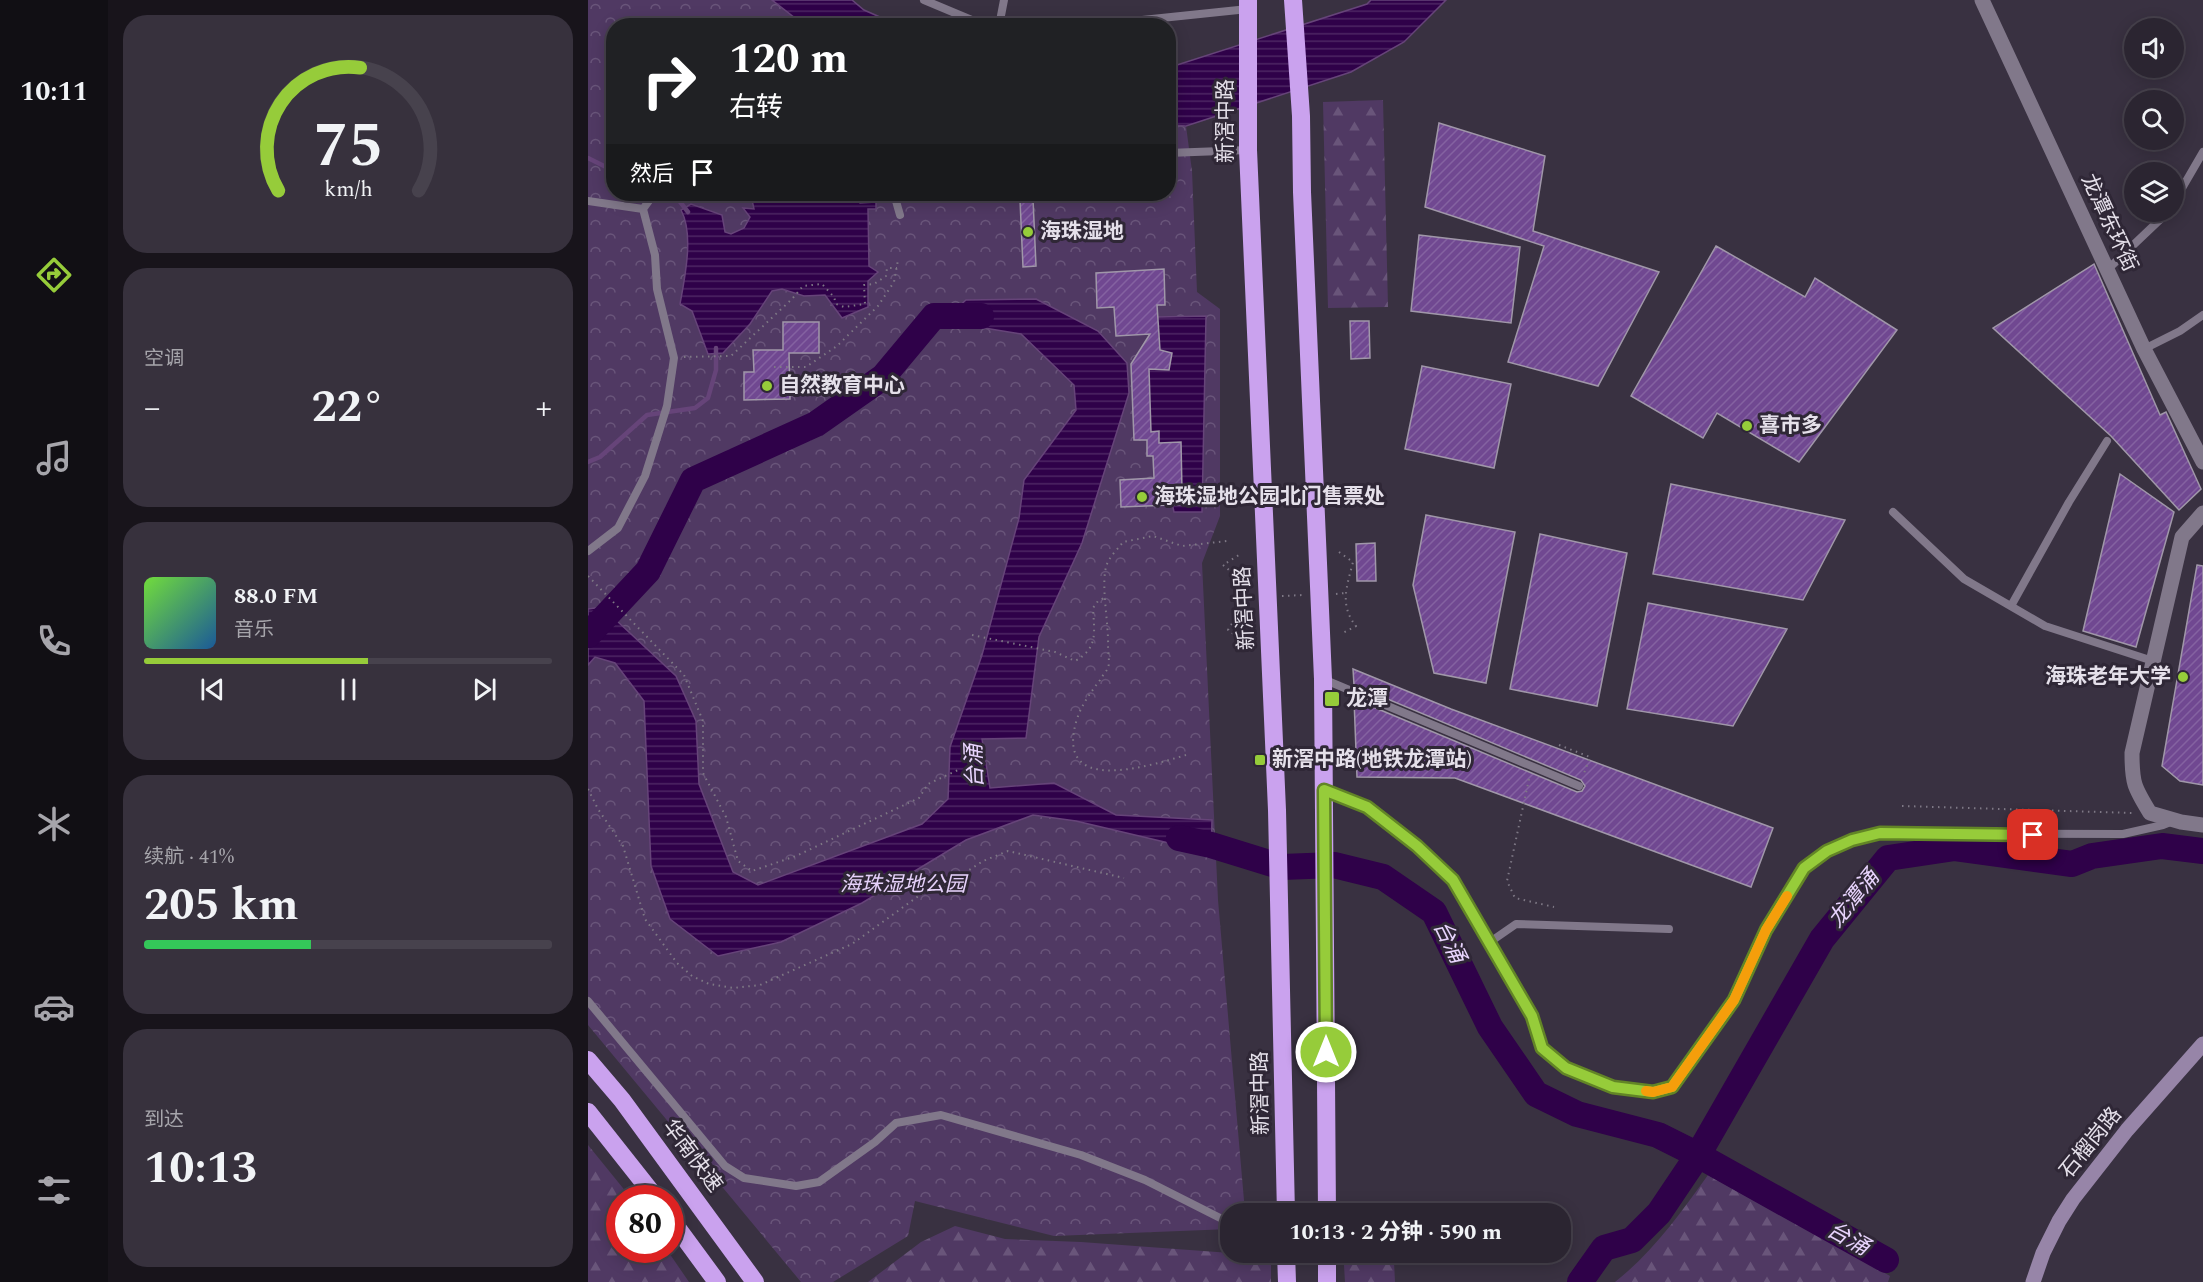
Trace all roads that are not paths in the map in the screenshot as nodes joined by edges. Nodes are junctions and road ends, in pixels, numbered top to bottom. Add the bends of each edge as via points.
1 (924, 0) edge
2 (1004, 0) edge
3 (1982, 0) edge
4 (1294, 5) edge
5 (1248, 12) edge
6 (967, 18) edge
7 (1001, 18) edge
8 (1173, 18) edge
9 (1248, 150) junction
10 (2203, 152) edge
11 (1176, 153) edge
12 (2184, 185) edge
13 (588, 201) edge
14 (649, 201) edge
15 (896, 201) edge
16 (643, 209) junction
17 (900, 215) dead end
18 (2157, 222) edge
19 (2107, 270) junction
20 (2203, 315) edge
21 (2144, 349) junction
22 (2107, 441) dead end
23 (2203, 462) edge
24 (1893, 512) dead end
25 (2203, 513) edge
26 (588, 551) edge
27 (2011, 606) junction
28 (2153, 661) junction
29 (1323, 679) junction
30 (1578, 786) road end
31 (1324, 790) junction
32 (2175, 820) junction
33 (2203, 825) edge
34 (1669, 928) dead end
35 (1490, 942) junction
36 (588, 1002) edge
37 (2203, 1044) edge
38 (588, 1060) edge
39 (588, 1112) edge
40 (646, 1185) edge
41 (1286, 1203) edge
42 (1326, 1203) edge
43 (1220, 1218) edge
44 (684, 1237) edge
45 (1286, 1263) edge
46 (1327, 1263) edge
47 (717, 1282) edge
48 (755, 1282) edge
49 (1287, 1282) edge
50 (1327, 1282) edge
51 (2033, 1282) edge

1 - 6 lane
2 - 7 lane
3 - 19 street, 龙潭东环街
4 - 29 highway
5 - 8 lane
5 - 9 highway, 新滘中路
9 - 11 lane
9 - 41 highway, 新滘中路 via 1280,891
10 - 12 lane
13 - 16 lane
14 - 16 lane
15 - 17 lane
16 - 26 lane via 674,357 667,410 645,476 618,528
18 - 19 lane
19 - 21 street, 龙潭东环街
20 - 21 lane
21 - 23 street, 龙潭东环街
22 - 27 lane
24 - 27 lane via 1964,579
25 - 28 street via 2182,537
27 - 28 lane via 2045,626
28 - 32 street via 2132,753 2132,778 2150,813
29 - 30 lane
29 - 31 highway
31 - 35 lane via 1367,807 1417,846 1453,880
31 - 42 highway
32 - 33 street
32 - 35 lane via 2123,834 1880,833 1827,851 1804,868 1766,930 1734,1000 1672,1087 1653,1092 1613,1087 1566,1068 1542,1048 1532,1016
34 - 35 lane via 1516,924
36 - 43 lane via 725,1166 744,1178 796,1186 819,1182 896,1123 941,1115 1081,1155 1145,1180
37 - 51 main road, 石榴岗路 via 2086,1181 2059,1221
38 - 48 highway, 华南快速 via 622,1100
39 - 40 highway
44 - 47 highway
45 - 49 highway
46 - 50 highway

